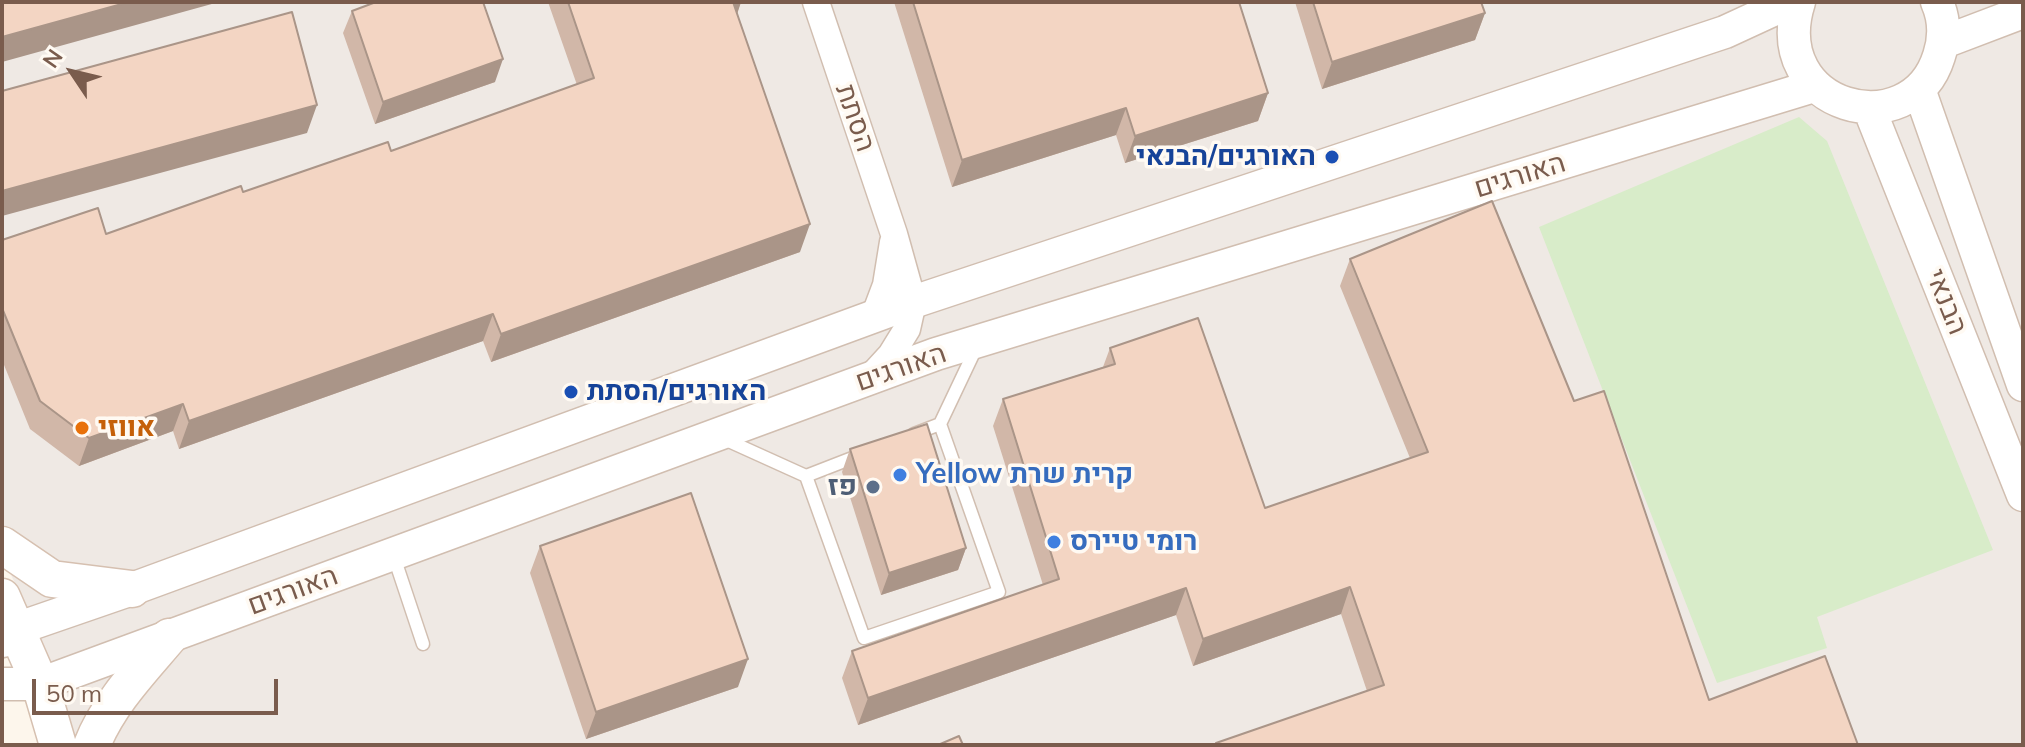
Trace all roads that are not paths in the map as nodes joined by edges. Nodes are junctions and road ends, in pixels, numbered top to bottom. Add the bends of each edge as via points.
1 (816, 2) edge
2 (1757, 2) edge
3 (1790, 2) edge
4 (1799, 2) edge
5 (1937, 2) edge
6 (2023, 12) edge
7 (1725, 32) junction
8 (1944, 42) junction
9 (1814, 86) junction
10 (1919, 89) junction
11 (1869, 108) junction
12 (894, 234) junction
13 (913, 302) junction
14 (874, 317) junction
15 (979, 342) junction
16 (869, 379) junction
17 (2023, 385) edge
18 (940, 424) junction
19 (716, 435) junction
20 (900, 439) edge
21 (873, 450) edge
22 (806, 476) junction
23 (2023, 495) edge
24 (2, 545) edge
25 (393, 554) junction
26 (132, 589) junction
27 (7, 623) edge
28 (169, 637) junction
29 (423, 644) dead end
30 (2, 684) edge
31 (40, 684) junction
32 (58, 745) edge
33 (92, 745) edge

1 - 12 street, הסתת
2 - 7 street
3 - 7 street, האורגים
4 - 9 street via 1793,43
5 - 8 street
6 - 8 street
7 - 13 street, האורגים
8 - 10 street via 1936,68
9 - 11 street via 1830,98
9 - 15 street, האורגים
10 - 11 street via 1896,103
10 - 17 street, הבנאי
11 - 23 street, הבנאי
12 - 13 street, הסתת
12 - 14 street, הסתת via 886,285
13 - 14 street, האורגים
13 - 16 street via 907,329
14 - 26 street, האורגים
15 - 16 street, האורגים
15 - 18 lane
16 - 19 street, האורגים
18 - 20 lane
18 - 22 lane via 999,592 864,638
19 - 22 lane
19 - 25 street, האורגים
21 - 22 lane
24 - 26 main road via 52,579
25 - 28 street, האורגים
25 - 29 lane
26 - 27 street, האורגים
27 - 31 main road
28 - 31 street, האורגים
28 - 33 main road via 133,678
30 - 31 street, האורגים
31 - 32 main road

